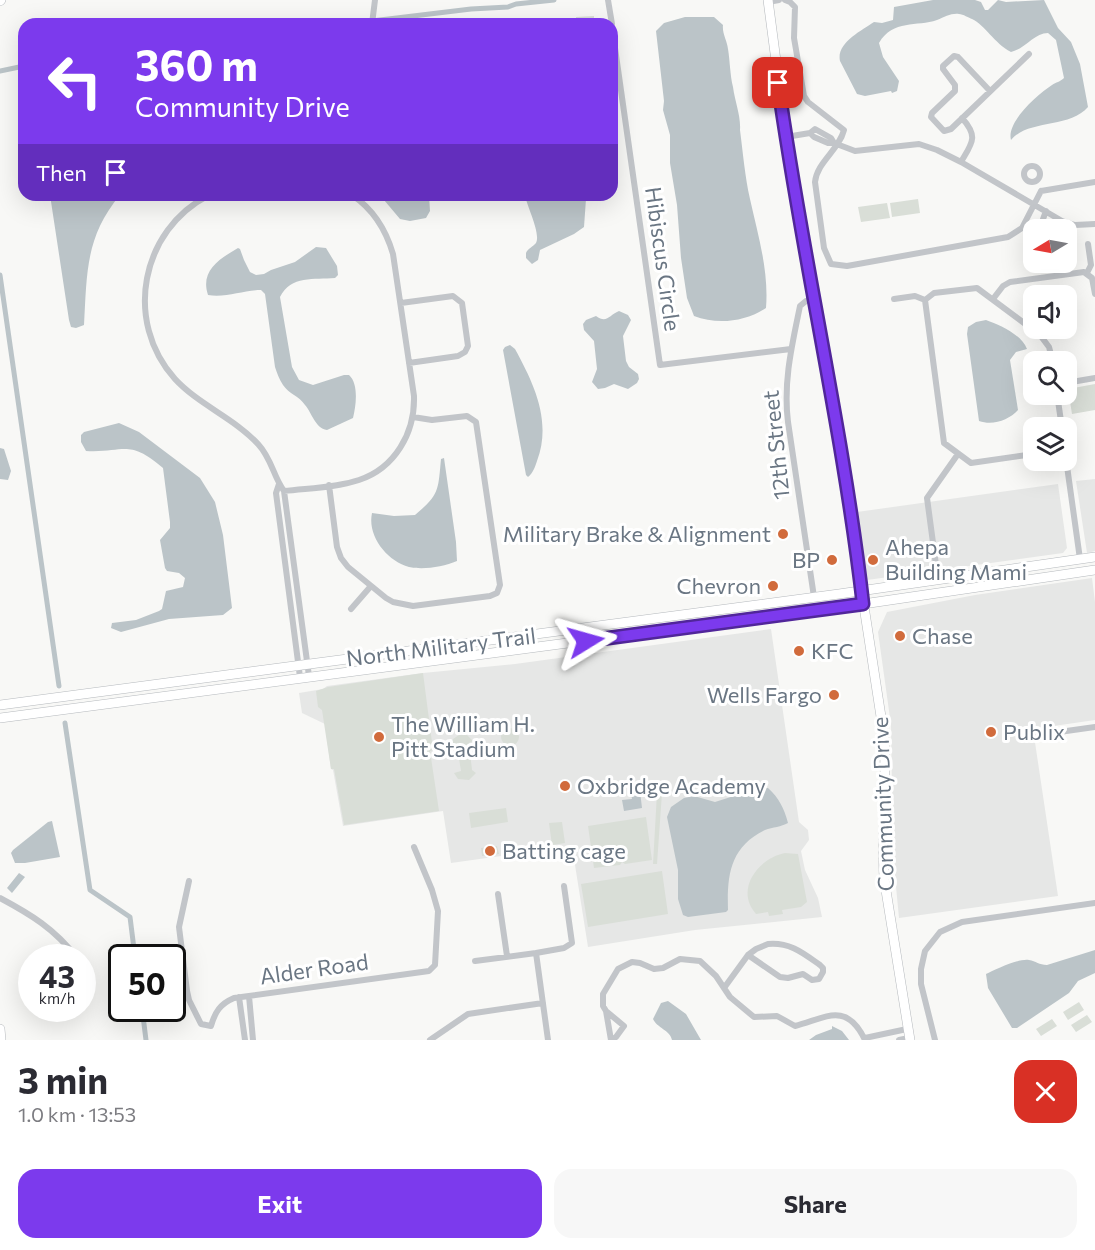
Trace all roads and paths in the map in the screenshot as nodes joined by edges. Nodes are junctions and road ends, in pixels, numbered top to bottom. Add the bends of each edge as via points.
1 (375, 0) edge
2 (608, 0) edge
3 (780, 0) edge
4 (785, 0) edge
5 (768, 1) edge
6 (373, 18) edge
7 (611, 18) edge
8 (1029, 54) dead end
9 (618, 68) edge
10 (990, 92) junction
11 (962, 118) junction
12 (786, 137) junction
13 (836, 143) junction
14 (961, 162) junction
15 (1038, 180) dead end
16 (1095, 182) edge
17 (1040, 193) junction
18 (198, 201) edge
19 (359, 201) edge
20 (1034, 204) junction
21 (1046, 211) junction
22 (1043, 219) edge
23 (1059, 219) edge
24 (1093, 224) edge
25 (1077, 225) edge
26 (1088, 244) dead end
27 (1087, 273) junction
28 (1095, 294) edge
29 (894, 299) dead end
30 (993, 299) junction
31 (814, 300) junction
32 (925, 300) junction
33 (400, 303) junction
34 (791, 349) junction
35 (1051, 351) edge
36 (409, 363) junction
37 (1095, 378) edge
38 (1077, 381) edge
39 (413, 417) junction
40 (958, 454) junction
41 (1023, 456) edge
42 (1068, 471) edge
43 (279, 484) junction
44 (329, 485) junction
45 (284, 491) junction
46 (1095, 557) edge
47 (1080, 559) junction
48 (1095, 570) edge
49 (1083, 572) junction
50 (1066, 574) junction
51 (939, 580) junction
52 (371, 586) junction
53 (862, 591) junction
54 (814, 597) junction
55 (863, 604) junction
56 (351, 609) dead end
57 (584, 628) junction
58 (586, 641) junction
59 (303, 664) junction
60 (304, 677) junction
61 (0, 705) edge
62 (0, 718) edge
63 (1095, 727) edge
64 (1038, 735) dead end
65 (414, 847) dead end
66 (189, 881) dead end
67 (564, 886) dead end
68 (498, 894) dead end
69 (0, 898) edge
70 (1095, 903) edge
71 (64, 944) edge
72 (536, 952) junction
73 (748, 955) junction
74 (507, 956) junction
75 (474, 961) dead end
76 (724, 988) junction
77 (245, 997) junction
78 (543, 1003) junction
79 (606, 1011) dead end
80 (0, 1029) edge
81 (906, 1037) edge
82 (865, 1039) edge
83 (2, 1040) edge
84 (244, 1040) edge
85 (252, 1040) edge
86 (430, 1040) edge
87 (548, 1040) edge
88 (935, 1040) edge

1 - 6 street
2 - 7 street, Hibiscus Circle
3 - 5 street
4 - 13 street via 795,7 794,38 802,92 808,102 844,130
5 - 12 main road, Community Drive
8 - 10 street
9 - 34 street, Hibiscus Circle via 660,365
10 - 11 street
10 - 11 street via 958,57 951,58 943,69 955,84 955,91 931,117 944,131
11 - 14 street via 971,129 973,141
12 - 13 street via 810,133
12 - 31 main road, Community Drive
13 - 14 street via 855,151 919,144
13 - 20 street via 814,182 825,255 836,266 1008,237 1022,228
14 - 20 street
15 - 17 street
16 - 17 street
17 - 20 street
18 - 43 street via 175,220 157,246 145,284 147,324 160,357 173,376 193,396 255,441 272,463
19 - 33 street via 376,217 388,239
20 - 21 street
21 - 22 street
21 - 23 street
24 - 25 street
26 - 27 street
27 - 28 street
27 - 30 street via 1010,282
29 - 32 street via 915,296
30 - 32 street via 974,288 934,293
30 - 35 street via 1046,340
31 - 34 street, 12th Street via 800,306
31 - 53 main road, Community Drive
32 - 40 street via 943,439
33 - 36 street
33 - 36 street via 453,296 463,306 468,346 465,352
34 - 54 street, 12th Street via 787,411
36 - 39 street
37 - 38 street
39 - 44 street via 402,446 384,466 358,480
39 - 52 street via 432,420 467,416 476,422 500,585 490,596 412,606 390,601
40 - 41 street via 975,463
40 - 51 street via 927,498
42 - 47 street
43 - 45 street
43 - 59 street via 276,492
44 - 45 street
44 - 52 street via 339,555
45 - 59 street
46 - 47 main road, North Military Trail
46 - 49 main road
47 - 50 main road via 1076,568
47 - 51 main road, North Military Trail
48 - 49 main road, North Military Trail
49 - 50 main road, North Military Trail
50 - 55 main road, North Military Trail
51 - 53 main road, North Military Trail
52 - 56 street
53 - 54 main road, North Military Trail
53 - 55 main road, Community Drive
54 - 57 main road, North Military Trail
55 - 58 main road, North Military Trail
55 - 81 main road, Community Drive via 884,736 884,878
57 - 58 main road
57 - 59 main road, North Military Trail
58 - 60 main road, North Military Trail
59 - 60 street
59 - 61 main road, North Military Trail
60 - 62 main road, North Military Trail
63 - 64 street
65 - 77 street, Alder Road via 438,911 435,965 429,971
66 - 77 street via 179,927 189,1000 201,1024 211,1026 222,1004
67 - 72 street via 572,943
68 - 74 street
69 - 71 street via 47,926
70 - 88 street via 962,922 940,932 925,951 921,969
72 - 74 street
72 - 78 street
73 - 73 street via 784,978 803,974 812,980 819,979 823,972 820,965 786,944 764,945
73 - 76 street
74 - 75 street
76 - 79 street via 711,969 697,960 680,959 659,969 628,963 618,969 603,994
76 - 82 street via 754,1017 777,1016 795,1026 825,1015 838,1015
77 - 84 street, Alder Road
77 - 85 street, Alder Road
78 - 86 street via 468,1014
78 - 87 street
80 - 83 main road
81 - 82 street

